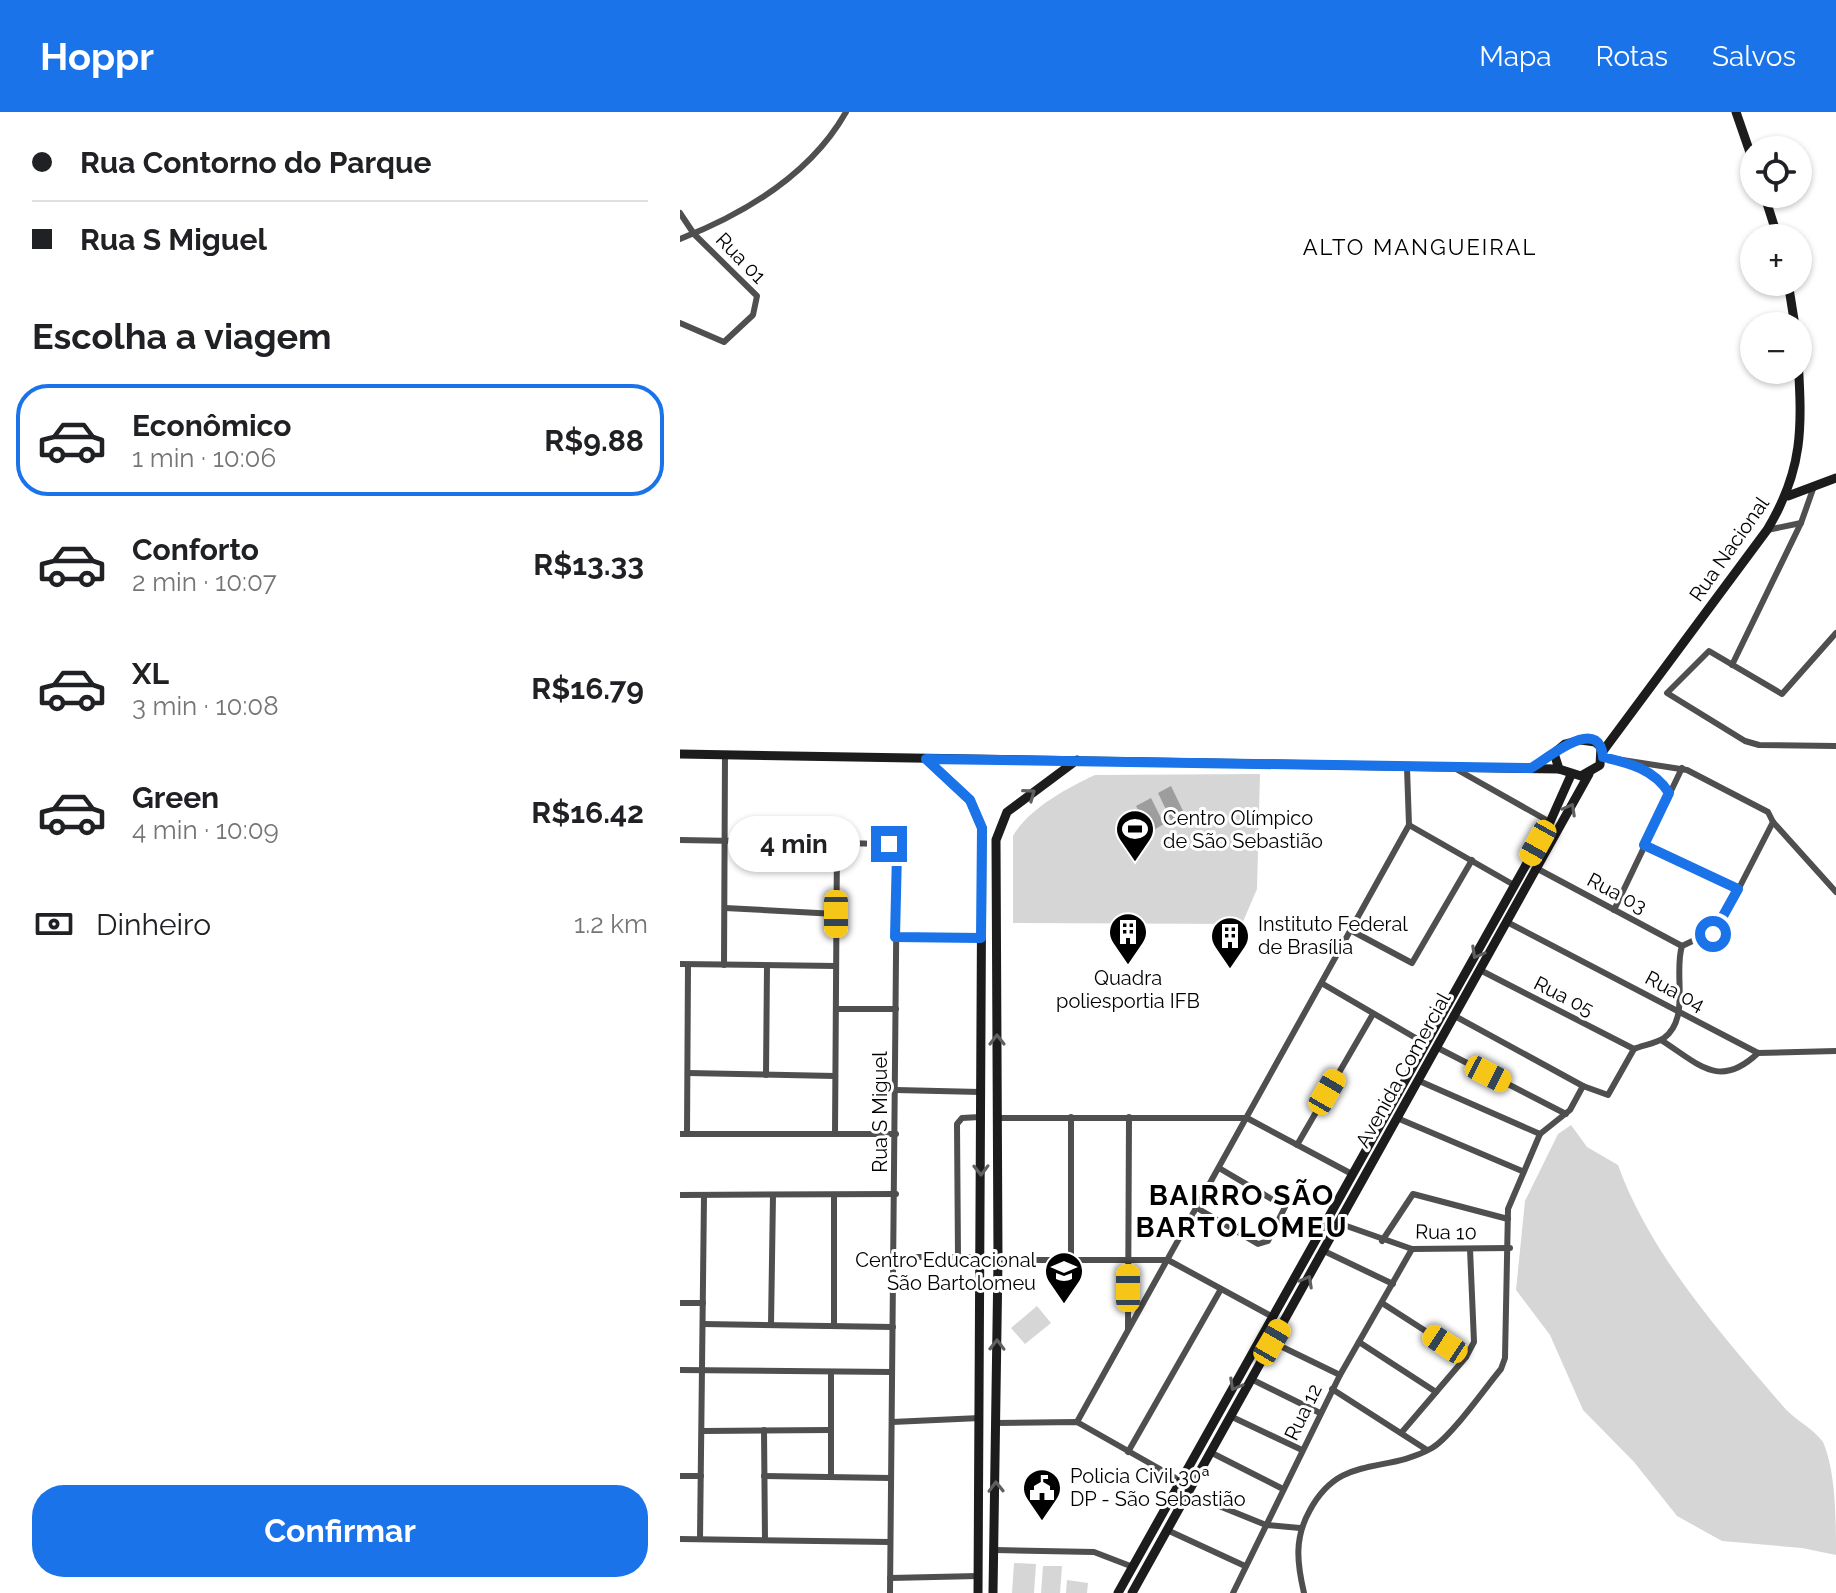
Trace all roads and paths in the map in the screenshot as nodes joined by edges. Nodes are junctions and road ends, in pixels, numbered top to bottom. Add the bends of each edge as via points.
1 (846, 112) edge
2 (1736, 112) edge
3 (1744, 136) edge
4 (680, 213) edge
5 (694, 234) junction
6 (680, 239) edge
7 (680, 323) edge
8 (1800, 384) edge
9 (1836, 478) edge
10 (1813, 489) junction
11 (1788, 496) junction
12 (1801, 523) junction
13 (1767, 530) junction
14 (1836, 633) edge
15 (1732, 665) junction
16 (1616, 734) junction
17 (1595, 742) junction
18 (1836, 746) edge
19 (1554, 753) junction
20 (680, 754) edge
21 (1603, 754) junction
22 (725, 755) junction
23 (926, 759) junction
24 (1077, 760) junction
25 (1635, 764) junction
26 (1452, 767) junction
27 (1407, 768) junction
28 (1531, 768) junction
29 (1682, 768) junction
30 (1559, 769) junction
31 (1589, 774) junction
32 (1571, 775) junction
33 (1669, 793) junction
34 (1550, 822) junction
35 (1773, 822) junction
36 (1409, 825) junction
37 (680, 840) edge
38 (725, 840) junction
39 (837, 842) junction
40 (1644, 845) junction
41 (1472, 860) junction
42 (1536, 868) junction
43 (981, 869) junction
44 (995, 870) junction
45 (1514, 885) junction
46 (1738, 889) junction
47 (1836, 892) edge
48 (725, 908) junction
49 (1614, 910) junction
50 (836, 914) junction
51 (1507, 922) junction
52 (1352, 931) junction
53 (895, 937) junction
54 (981, 938) junction
55 (1682, 946) junction
56 (680, 964) edge
57 (688, 965) junction
58 (724, 965) junction
59 (767, 966) junction
60 (836, 966) junction
61 (1480, 970) junction
62 (1323, 984) junction
63 (837, 1009) junction
64 (896, 1009) junction
65 (1679, 1010) junction
66 (1373, 1014) junction
67 (1453, 1015) junction
68 (680, 1025) edge
69 (688, 1026) junction
70 (1440, 1029) junction
71 (1661, 1040) junction
72 (1431, 1046) junction
73 (1634, 1049) junction
74 (1836, 1051) edge
75 (1758, 1053) junction
76 (1420, 1065) junction
77 (688, 1073) junction
78 (766, 1075) junction
79 (835, 1076) junction
80 (1417, 1080) junction
81 (1583, 1086) junction
82 (896, 1090) junction
83 (980, 1092) junction
84 (997, 1106) junction
85 (980, 1112) junction
86 (1566, 1114) junction
87 (1071, 1117) junction
88 (1129, 1117) junction
89 (997, 1118) junction
90 (1247, 1118) junction
91 (1397, 1118) junction
92 (683, 1134) edge
93 (835, 1134) junction
94 (896, 1134) junction
95 (1540, 1134) junction
96 (1297, 1145) junction
97 (1219, 1168) junction
98 (1522, 1171) junction
99 (1350, 1173) junction
100 (896, 1194) junction
101 (680, 1195) edge
102 (773, 1195) junction
103 (834, 1195) junction
104 (704, 1196) junction
105 (1197, 1208) junction
106 (1508, 1219) junction
107 (1338, 1223) junction
108 (1382, 1241) junction
109 (1510, 1248) junction
110 (1412, 1249) junction
111 (1470, 1249) junction
112 (1324, 1251) junction
113 (894, 1257) junction
114 (958, 1257) junction
115 (982, 1257) junction
116 (1071, 1259) junction
117 (998, 1260) junction
118 (1128, 1260) junction
119 (1168, 1260) junction
120 (1393, 1284) junction
121 (1221, 1289) junction
122 (1282, 1301) junction
123 (680, 1303) edge
124 (703, 1303) junction
125 (1382, 1303) junction
126 (1293, 1306) junction
127 (1273, 1317) junction
128 (703, 1324) junction
129 (771, 1325) junction
130 (834, 1326) junction
131 (893, 1327) junction
132 (1128, 1333) junction
133 (1272, 1342) junction
134 (1359, 1342) junction
135 (1257, 1357) junction
136 (1466, 1357) junction
137 (680, 1370) edge
138 (704, 1370) junction
139 (831, 1372) junction
140 (892, 1372) junction
141 (1340, 1375) junction
142 (1251, 1379) junction
143 (1332, 1389) junction
144 (1436, 1392) junction
145 (1320, 1413) junction
146 (1230, 1416) junction
147 (980, 1418) junction
148 (892, 1422) junction
149 (1077, 1422) junction
150 (995, 1423) junction
151 (764, 1430) junction
152 (831, 1430) junction
153 (703, 1431) junction
154 (1402, 1432) junction
155 (1302, 1450) junction
156 (1427, 1450) junction
157 (1128, 1452) junction
158 (1210, 1452) junction
159 (680, 1476) edge
160 (701, 1476) junction
161 (764, 1476) junction
162 (831, 1476) junction
163 (891, 1478) junction
164 (1181, 1481) junction
165 (1283, 1489) junction
166 (1187, 1493) junction
167 (1164, 1512) junction
168 (979, 1517) junction
169 (996, 1517) junction
170 (1174, 1517) junction
171 (1266, 1525) junction
172 (1300, 1528) junction
173 (1167, 1530) junction
174 (680, 1539) edge
175 (700, 1539) junction
176 (765, 1540) junction
177 (890, 1542) junction
178 (1146, 1543) junction
179 (1156, 1548) junction
180 (995, 1550) junction
181 (1245, 1566) junction
182 (1133, 1567) junction
183 (994, 1572) junction
184 (978, 1573) junction
185 (890, 1578) junction
186 (890, 1593) edge
187 (978, 1593) edge
188 (993, 1593) edge
189 (1118, 1593) edge
190 (1132, 1593) edge
191 (1233, 1593) edge
192 (1304, 1593) edge

1 - 5 street via 826,145 803,168
2 - 3 street
4 - 5 street
5 - 6 street
5 - 7 street, Rua 01 via 747,282 758,304 724,342
8 - 11 street, Rua Nacional via 1797,462
9 - 10 street
10 - 11 street
10 - 12 street
11 - 13 street, Rua Nacional
12 - 13 street
12 - 15 street
13 - 16 street, Rua Nacional
14 - 15 street via 1782,694
15 - 18 street via 1709,651 1667,693 1745,741
16 - 17 street
16 - 21 street, Rua Nacional
17 - 19 street via 1572,742
17 - 21 street
19 - 28 street
19 - 30 street
20 - 22 street
21 - 25 street
21 - 31 street
22 - 23 street
22 - 38 street
23 - 24 street
23 - 43 street via 978,812
24 - 27 street
44 -> 24 street via 996,840 1007,812
25 - 29 street
25 - 33 street
26 - 27 street
26 - 28 street
26 - 34 street
27 - 36 street
28 - 30 street
29 - 33 street
29 - 35 street via 1768,812
30 - 32 street
31 - 32 street
42 -> 31 street, Avenida Comercial
32 - 34 street, Avenida Comercial
33 - 40 street
34 - 45 street, Avenida Comercial
35 - 46 street
35 - 47 street
36 - 41 street
36 - 52 street
37 - 38 street, Rua S Miguel
38 - 39 street, Rua S Miguel
38 - 48 street
39 - 50 street
39 - 53 street, Rua S Miguel via 889,844 897,852
40 - 46 street
40 - 49 street
41 - 45 street
41 - 52 street via 1412,963
42 - 49 street, Rua 03
42 - 51 street, Avenida Comercial
43 - 44 street
43 - 54 street
84 -> 44 street
45 -> 70 street, Avenida Comercial
46 - 55 street via 1713,934
48 - 50 street
48 - 58 street
49 - 55 street, Rua 03
50 - 60 street
51 - 61 street, Avenida Comercial
51 - 65 street, Rua 04
52 - 62 street
53 - 54 street
53 - 64 street, Rua S Miguel
54 - 83 street
55 - 65 street
56 - 57 street
57 - 58 street
57 - 69 street
58 - 59 street
59 - 60 street
59 - 78 street
60 - 63 street
61 - 67 street, Avenida Comercial
61 - 73 street, Rua 05
62 - 66 street
62 - 90 street
63 - 64 street
63 - 79 street
64 - 82 street, Rua S Miguel
65 - 71 street
65 - 75 street, Rua 04
66 - 72 street
66 - 96 street
67 - 70 street, Avenida Comercial
67 - 81 street
68 - 69 street
69 - 77 street
70 - 72 street, Avenida Comercial
71 - 73 street
71 - 75 street via 1718,1073 1742,1069
72 - 76 street, Avenida Comercial
72 - 86 street
73 - 81 street via 1608,1095
74 - 75 street
76 - 80 street, Avenida Comercial
76 - 99 street, Avenida Comercial
77 - 78 street
77 - 92 street
78 - 79 street
79 - 93 street
80 - 91 street, Avenida Comercial
80 - 95 street
81 - 86 street
82 - 83 street
82 - 94 street, Rua S Miguel
83 - 85 street
84 - 85 street
84 - 89 street
85 - 114 street via 957,1124
85 -> 115 street
86 - 95 street
87 - 88 street
87 - 89 street
87 - 116 street
88 - 90 street
88 - 118 street
89 - 117 street
90 - 96 street
90 - 97 street
91 - 98 street
91 - 107 street, Avenida Comercial
92 - 93 street
93 - 94 street
94 - 100 street, Rua S Miguel
95 - 98 street
96 - 99 street
97 - 105 street
97 - 105 street via 1285,1207 1277,1227 1268,1241 1258,1244
98 - 106 street
99 - 122 street, Avenida Comercial
100 - 103 street
100 - 113 street, Rua S Miguel
101 - 104 street
102 - 103 street
102 - 104 street
102 - 129 street
103 - 130 street
104 - 124 street
105 - 119 street
106 - 108 street via 1413,1194
106 - 109 street
107 - 108 street, Rua 10
107 - 112 street, Avenida Comercial
108 - 110 street, Rua 10
109 - 111 street, Rua 10
109 - 156 street via 1501,1369
110 - 111 street, Rua 10
110 - 120 street, Rua 12
111 - 136 street via 1475,1331
112 - 120 street
126 -> 112 street, Avenida Comercial
113 - 114 street
113 - 131 street, Rua S Miguel
114 - 115 street
115 - 147 street
116 - 117 street
116 - 118 street
150 -> 117 street
118 - 119 street
118 - 132 street
119 - 121 street
119 - 132 street
120 - 125 street, Rua 12
121 - 127 street
121 - 157 street
122 - 126 street
122 - 127 street, Avenida Comercial
123 - 124 street
124 - 128 street
125 - 134 street, Rua 12
125 - 136 street
126 - 133 street, Avenida Comercial
127 - 135 street, Avenida Comercial
128 - 129 street
128 - 138 street
129 - 130 street
130 - 131 street
131 - 140 street, Rua S Miguel
132 - 149 street
133 - 135 street, Avenida Comercial
133 - 141 street
134 - 141 street, Rua 12
134 - 144 street
135 - 142 street, Avenida Comercial
135 -> 164 street, Avenida Comercial
136 - 144 street
137 - 138 street
138 - 139 street
138 - 153 street
139 - 140 street
139 - 152 street
140 - 148 street, Rua S Miguel
141 - 143 street, Rua 12
142 - 145 street
142 - 146 street, Avenida Comercial
143 - 145 street, Rua 12
143 - 154 street
144 - 154 street
145 - 155 street, Rua 12
146 - 155 street
146 - 158 street, Avenida Comercial
147 - 148 street
147 - 168 street
148 - 163 street, Rua S Miguel
149 - 150 street
149 - 157 street
169 -> 150 street
151 - 152 street
151 - 153 street
151 - 161 street
152 - 162 street
153 - 160 street
154 - 156 street
155 - 165 street, Rua 12
156 - 172 street via 1329,1482
157 - 164 street
158 - 165 street
158 - 166 street, Avenida Comercial
159 - 160 street
160 - 175 street
161 - 162 street
161 - 176 street
162 - 163 street
163 - 177 street, Rua S Miguel
164 - 167 street, Avenida Comercial
165 - 171 street, Rua 12
166 - 170 street, Avenida Comercial
166 - 171 street
167 - 170 street
167 - 178 street, Avenida Comercial
168 - 169 street
168 - 184 street
169 - 180 street
170 - 173 street, Avenida Comercial
171 - 172 street
171 - 181 street, Rua 12
172 - 192 street via 1297,1561
173 - 179 street, Avenida Comercial
173 - 181 street
174 - 175 street
175 - 176 street
176 - 177 street
177 - 185 street, Rua S Miguel
178 - 179 street
178 - 182 street, Avenida Comercial
179 - 190 street, Avenida Comercial
180 - 182 street via 1094,1552
180 - 183 street
181 - 191 street, Rua 12
182 - 189 street, Avenida Comercial
183 - 184 street
183 - 188 street
184 - 185 street
184 - 187 street
185 - 186 street, Rua S Miguel

